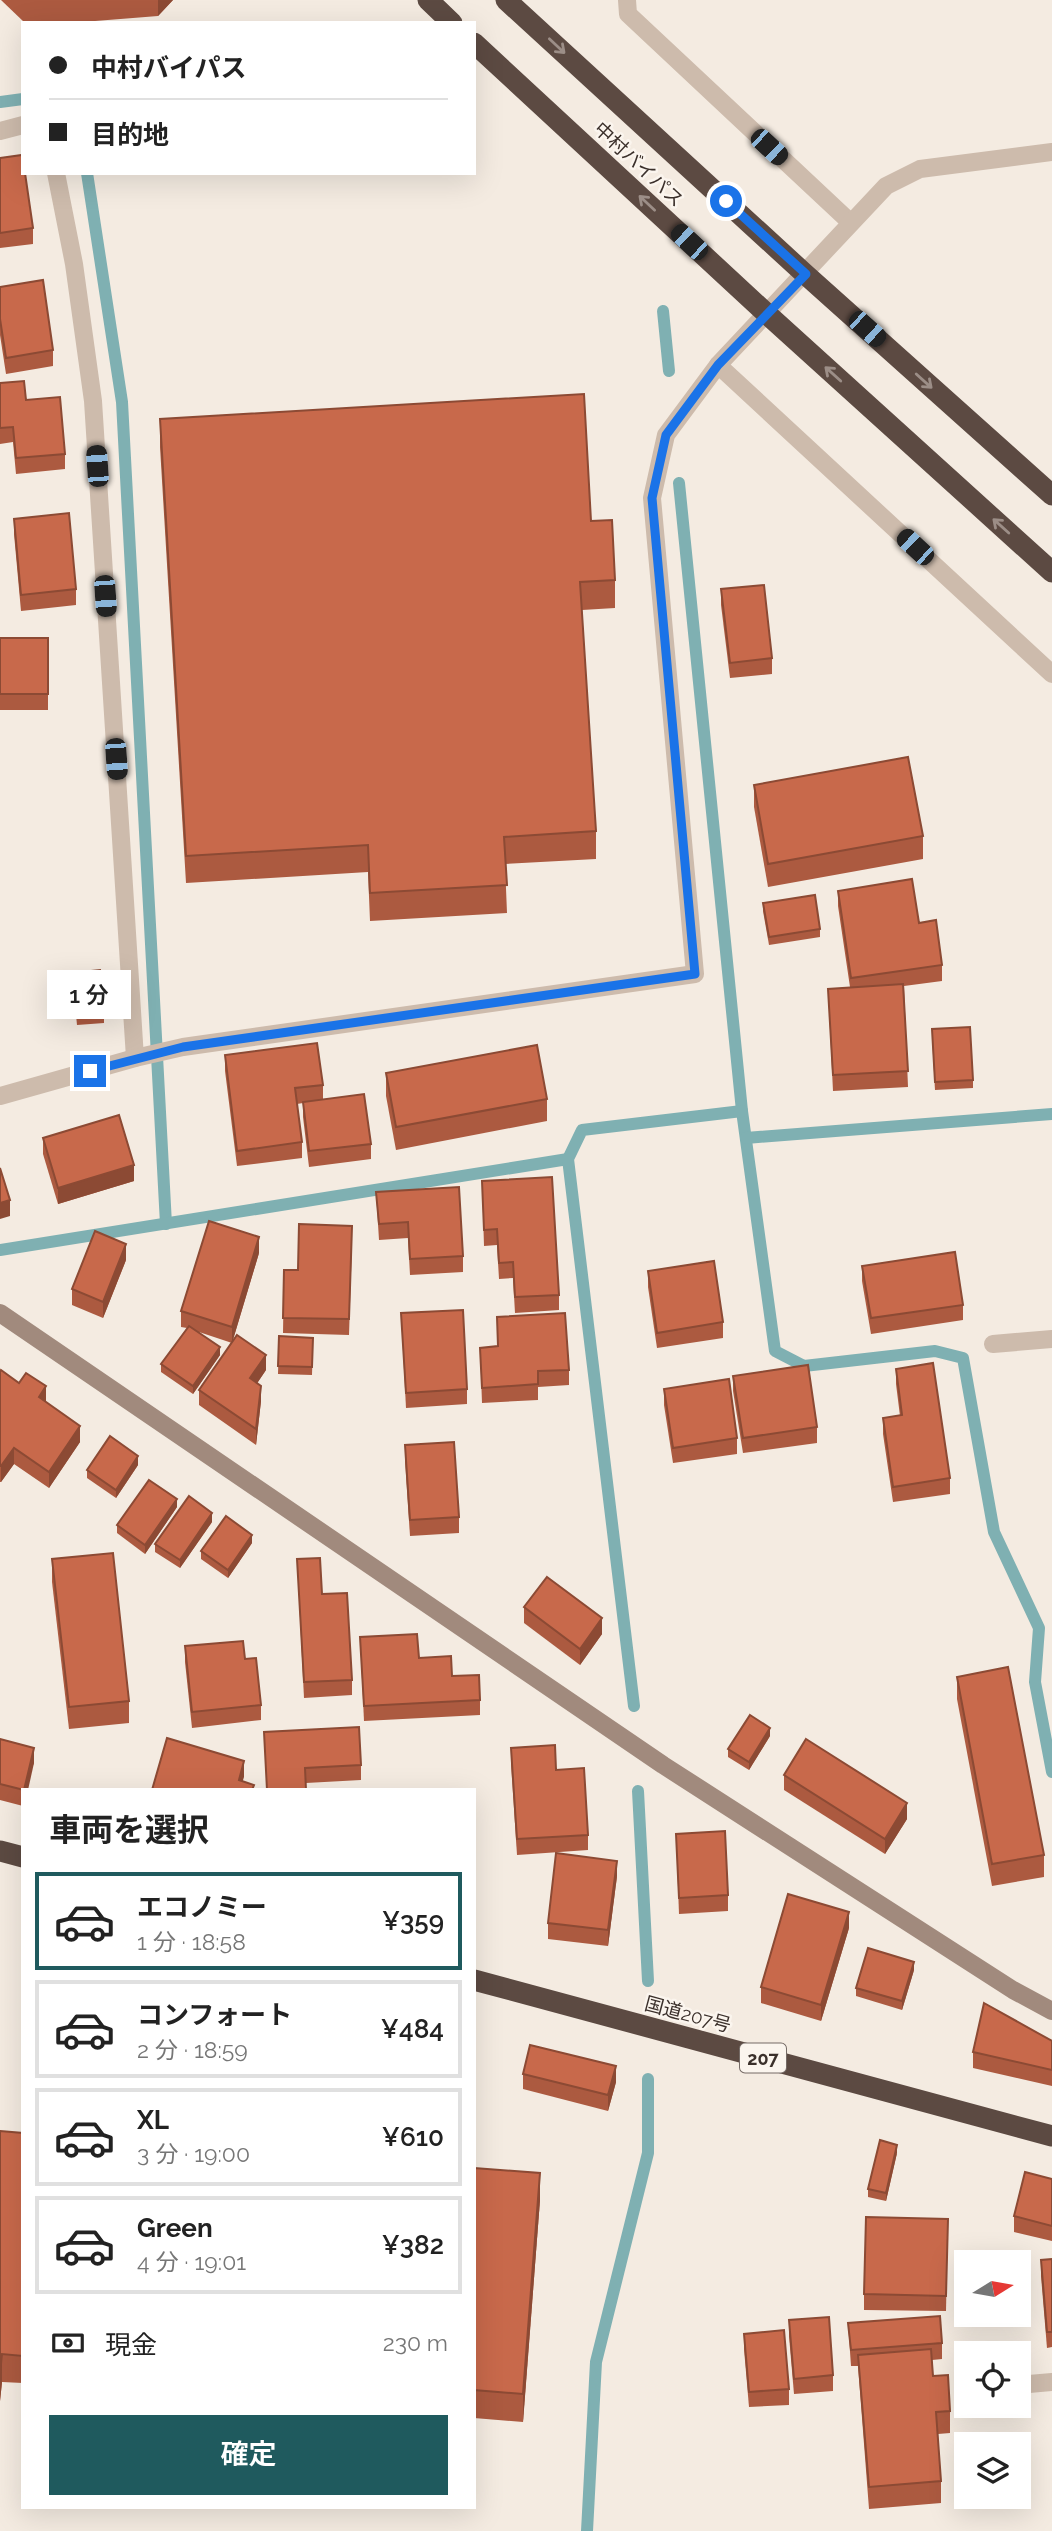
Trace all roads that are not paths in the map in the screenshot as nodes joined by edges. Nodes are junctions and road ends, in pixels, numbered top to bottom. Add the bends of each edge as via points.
1 (428, 0) edge
2 (506, 0) edge
3 (627, 0) edge
4 (450, 21) edge
5 (476, 45) edge
6 (21, 126) edge
7 (0, 131) edge
8 (1052, 152) edge
9 (56, 175) edge
10 (850, 222) junction
11 (806, 274) junction
12 (767, 314) junction
13 (718, 365) junction
14 (1052, 495) edge
15 (1052, 572) edge
16 (1052, 674) edge
17 (135, 1058) junction
18 (0, 1096) edge
19 (0, 1312) edge
20 (1052, 1339) edge
21 (993, 1344) dead end
22 (0, 1851) edge
23 (21, 1856) edge
24 (476, 1981) edge
25 (1052, 2011) edge
26 (1052, 2136) edge
27 (1052, 2382) edge
28 (1031, 2384) edge

1 - 4 highway
2 -> 11 highway, 中村バイパス
3 - 10 street via 628,14
12 -> 5 highway, 中村バイパス
6 - 7 street
8 - 10 street via 920,169 886,186
9 - 17 street via 93,401
10 - 11 street
11 - 12 street
11 -> 14 highway, 中村バイパス
12 - 13 street
15 -> 12 highway, 中村バイパス
13 - 16 street
13 - 17 street via 666,435 652,498 695,974 183,1047
17 - 18 street
19 - 25 street via 663,1765
20 - 21 street
22 - 23 highway
24 - 26 highway, 国道207号 / 207
27 - 28 street

